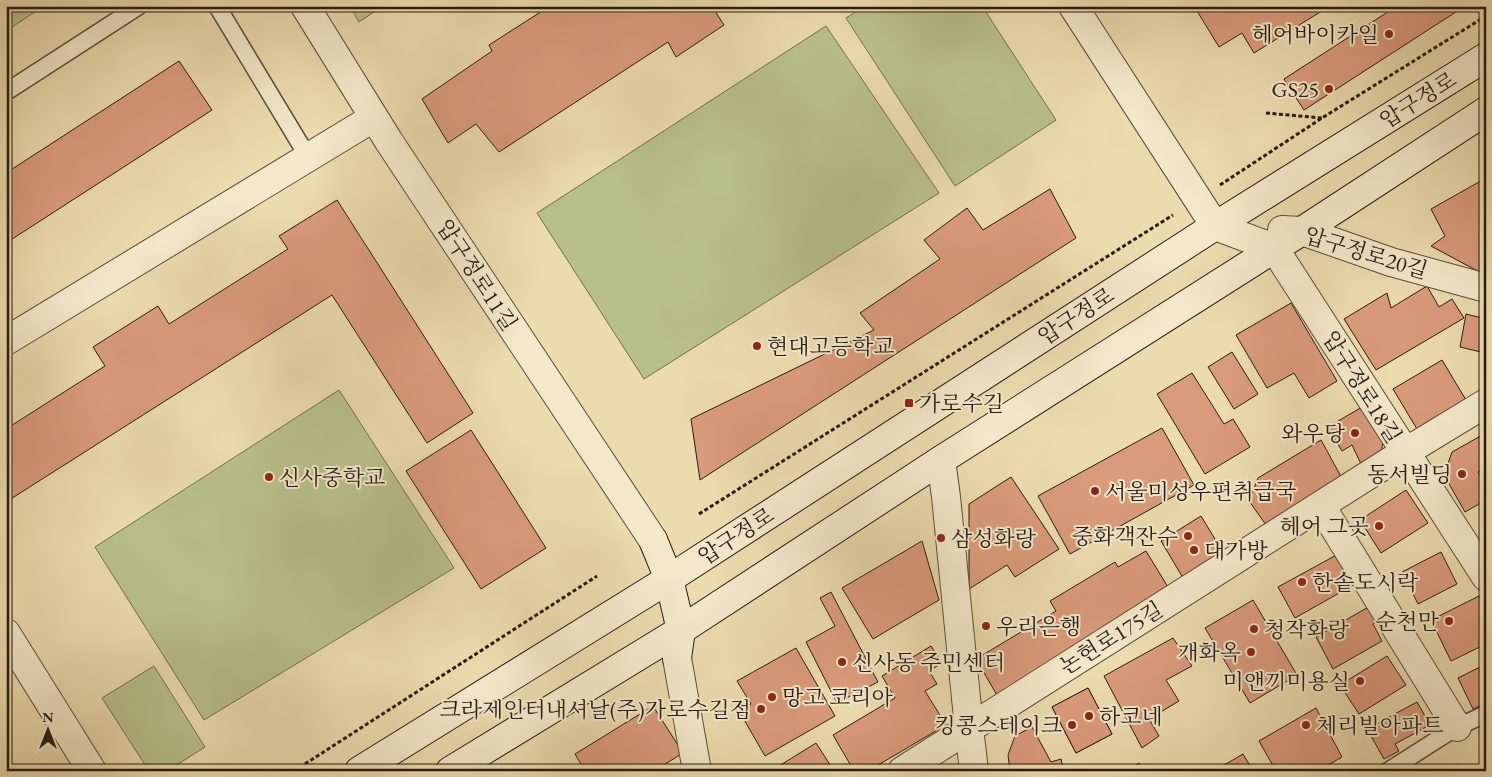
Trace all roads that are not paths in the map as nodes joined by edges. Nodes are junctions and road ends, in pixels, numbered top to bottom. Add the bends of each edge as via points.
1 (139, 6) edge
2 (217, 6) edge
3 (305, 6) edge
4 (1073, 6) edge
5 (1486, 57) edge
6 (6, 92) edge
7 (1486, 111) edge
8 (373, 118) junction
9 (308, 157) junction
10 (1215, 226) junction
11 (1302, 231) junction
12 (1274, 248) junction
13 (1486, 288) edge
14 (6, 341) edge
15 (1486, 403) edge
16 (1404, 452) junction
17 (941, 460) junction
18 (1320, 506) junction
19 (1484, 571) edge
20 (668, 579) junction
21 (681, 630) junction
22 (6, 633) edge
23 (1486, 714) edge
24 (968, 728) junction
25 (1457, 728) junction
26 (92, 771) edge
27 (359, 771) edge
28 (450, 771) edge
29 (698, 771) edge
30 (902, 771) edge
31 (974, 771) edge
32 (1388, 771) edge

1 - 6 lane
2 - 9 lane
3 - 8 street, 압구정로11길
4 - 10 street
5 - 10 street, 압구정로
7 - 11 street, 압구정로
8 - 9 street
8 - 20 street, 압구정로11길 via 653,540
9 - 14 street
10 - 11 street, 압구정로20길
10 - 12 street
10 - 20 street, 압구정로
11 - 12 street, 압구정로
11 - 13 street, 압구정로20길 via 1391,262
12 - 16 street, 압구정로18길
12 - 17 street, 압구정로
15 - 16 street, 논현로175길
16 - 18 street, 논현로175길
16 - 19 street, 압구정로18길
17 - 21 street, 압구정로
17 - 24 street
18 - 24 street, 논현로175길
18 - 25 street
20 - 21 street
20 - 27 street, 압구정로
21 - 28 street, 압구정로
21 - 29 street via 677,658
22 - 26 street
23 - 25 lane
24 - 30 street, 논현로175길
24 - 31 street
25 - 32 lane

